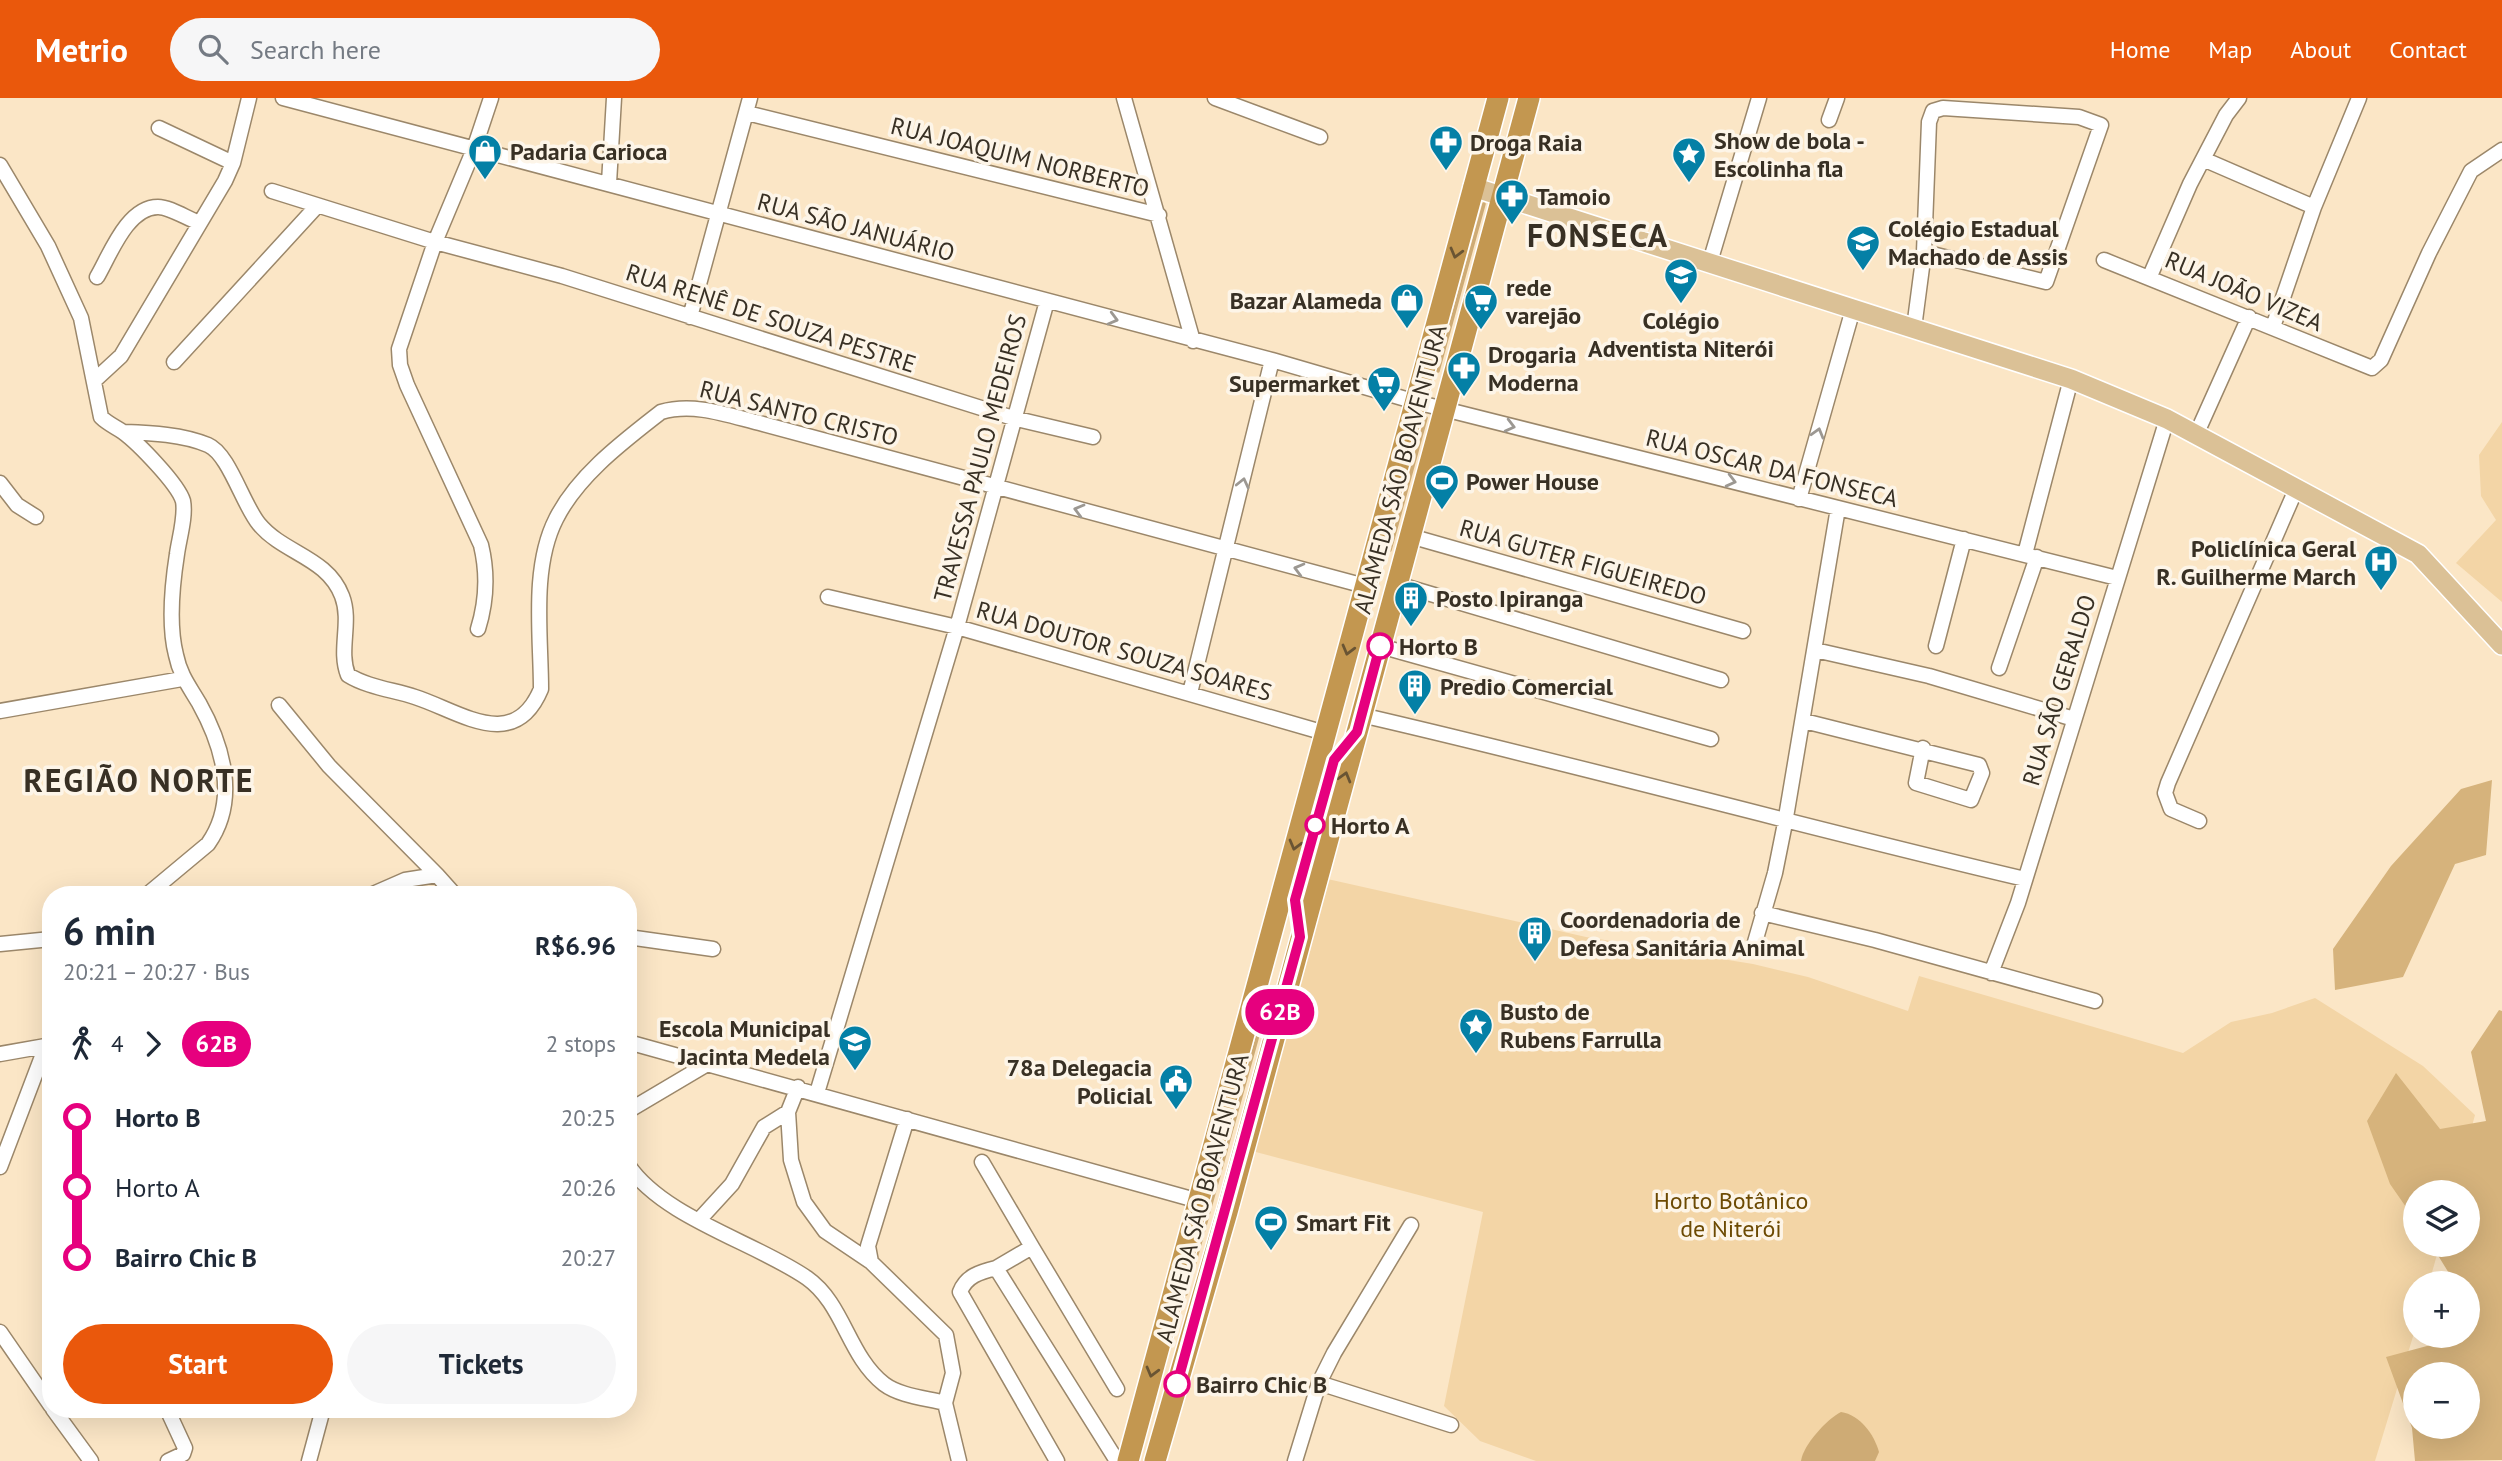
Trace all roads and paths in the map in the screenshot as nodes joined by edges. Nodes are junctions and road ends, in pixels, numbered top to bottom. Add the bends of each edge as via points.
1 (249, 98) edge
2 (283, 98) edge
3 (491, 98) edge
4 (614, 98) edge
5 (750, 98) edge
6 (1124, 98) edge
7 (1215, 98) edge
8 (1499, 98) edge
9 (1529, 98) edge
10 (1759, 98) edge
11 (1837, 98) edge
12 (2239, 98) edge
13 (2359, 98) edge
14 (331, 104) edge
15 (747, 113) junction
16 (1829, 120) dead end
17 (159, 128) dead end
18 (1320, 137) dead end
19 (474, 149) junction
20 (2502, 150) edge
21 (2203, 159) junction
22 (233, 163) junction
23 (0, 165) edge
24 (609, 183) junction
25 (1474, 187) junction
26 (271, 191) dead end
27 (1502, 196) junction
28 (317, 206) junction
29 (2314, 207) junction
30 (720, 214) junction
31 (1159, 215) junction
32 (200, 223) junction
33 (435, 242) junction
34 (1924, 252) junction
35 (2104, 260) dead end
36 (1710, 262) junction
37 (2150, 276) junction
38 (97, 277) dead end
39 (1047, 301) junction
40 (1853, 309) junction
41 (690, 317) junction
42 (2249, 317) junction
43 (2273, 327) junction
44 (1914, 328) junction
45 (1193, 341) junction
46 (1272, 360) junction
47 (174, 362) dead end
48 (2071, 379) junction
49 (95, 380) junction
50 (1416, 402) junction
51 (1444, 409) junction
52 (1013, 418) junction
53 (2167, 419) junction
54 (123, 432) junction
55 (2196, 435) junction
56 (1093, 437) dead end
57 (0, 483) edge
58 (2297, 487) junction
59 (995, 488) junction
60 (1799, 499) junction
61 (1838, 508) junction
62 (36, 517) dead end
63 (1410, 536) junction
64 (1964, 539) junction
65 (1227, 549) junction
66 (2031, 555) junction
67 (2117, 578) junction
68 (1397, 584) junction
69 (1365, 586) junction
70 (828, 597) dead end
71 (957, 627) junction
72 (478, 629) dead end
73 (1743, 631) dead end
74 (2502, 645) edge
75 (1380, 646) junction
76 (1937, 646) dead end
77 (1815, 650) junction
78 (1999, 668) dead end
79 (182, 679) junction
80 (1721, 680) dead end
81 (1190, 693) junction
82 (279, 705) dead end
83 (0, 711) edge
84 (1361, 715) junction
85 (2074, 719) junction
86 (1804, 721) junction
87 (1325, 733) junction
88 (1711, 739) dead end
89 (1923, 748) junction
90 (2199, 821) dead end
91 (1785, 823) junction
92 (437, 875) junction
93 (2025, 879) junction
94 (158, 886) edge
95 (391, 886) edge
96 (447, 886) edge
97 (1762, 913) junction
98 (637, 938) edge
99 (42, 940) edge
100 (0, 944) edge
101 (1753, 948) dead end
102 (713, 949) dead end
103 (1991, 973) junction
104 (2095, 1001) dead end
105 (637, 1044) edge
106 (42, 1046) edge
107 (0, 1054) edge
108 (42, 1060) edge
109 (709, 1063) junction
110 (798, 1087) junction
111 (817, 1093) junction
112 (637, 1106) edge
113 (788, 1112) junction
114 (907, 1119) junction
115 (982, 1163) dead end
116 (0, 1167) edge
117 (637, 1175) edge
118 (1199, 1201) junction
119 (699, 1220) junction
120 (1412, 1225) dead end
121 (1032, 1247) junction
122 (872, 1262) junction
123 (996, 1268) junction
124 (0, 1332) edge
125 (1319, 1383) junction
126 (1117, 1389) dead end
127 (42, 1393) edge
128 (945, 1403) junction
129 (60, 1418) edge
130 (171, 1418) edge
131 (321, 1418) edge
132 (1451, 1424) dead end
133 (91, 1461) edge
134 (168, 1461) edge
135 (309, 1461) edge
136 (959, 1461) edge
137 (1057, 1461) edge
138 (1117, 1461) edge
139 (1128, 1461) edge
140 (1155, 1461) edge
141 (1295, 1461) edge

1 - 22 street
2 - 14 street, RUA SÃO JANUÁRIO
3 - 19 street
4 - 24 street
5 - 15 street
6 - 31 street
7 - 18 street
8 - 25 highway, ALAMEDA SÃO BOAVENTURA
9 - 27 highway, ALAMEDA SÃO BOAVENTURA
10 - 36 street
11 - 16 street
12 - 21 street
13 - 29 street
14 - 19 street, RUA SÃO JANUÁRIO
15 - 30 street
15 - 31 street, RUA JOAQUIM NORBERTO
17 - 22 street
19 - 24 street, RUA SÃO JANUÁRIO
19 - 33 street
20 - 43 street, RUA JOÃO VIZEA via 2471,171 2375,367 2364,368
21 - 29 street
21 - 37 street
22 - 32 street
23 - 49 street via 48,246 81,318
24 - 30 street, RUA SÃO JANUÁRIO
25 - 27 main road
25 -> 50 highway, ALAMEDA SÃO BOAVENTURA
26 - 28 street, RUA RENÊ DE SOUZA PESTRE
27 - 36 main road
27 - 51 highway, ALAMEDA SÃO BOAVENTURA
28 - 33 street, RUA RENÊ DE SOUZA PESTRE
28 - 47 street
29 - 43 street
30 - 39 street, RUA SÃO JANUÁRIO
30 - 41 street
31 - 45 street
32 - 38 street via 159,206 145,210 129,222
32 - 49 street via 121,356
33 - 41 street, RUA RENÊ DE SOUZA PESTRE
33 - 72 street via 401,338 400,365 481,545 486,594
34 - 34 street via 1933,111 2079,117 2101,125 2046,282
34 - 44 street
35 - 37 street, RUA JOÃO VIZEA
36 - 40 main road
37 - 42 street, RUA JOÃO VIZEA
39 -> 45 street, RUA SÃO JANUÁRIO
39 - 52 street, TRAVESSA PAULO MEDEIROS
40 - 44 main road
60 -> 40 street
41 - 52 street, RUA RENÊ DE SOUZA PESTRE
42 - 43 street, RUA JOÃO VIZEA
42 - 55 street
44 - 48 main road
45 - 46 street, RUA SÃO JANUÁRIO
46 - 50 street, RUA SÃO JANUÁRIO
65 -> 46 street
48 - 53 main road
48 - 66 street
49 - 54 street via 101,417
50 - 51 street, RUA OSCAR DA FONSECA
50 - 69 highway, ALAMEDA SÃO BOAVENTURA
51 -> 60 street, RUA OSCAR DA FONSECA
51 - 63 highway, ALAMEDA SÃO BOAVENTURA
52 - 56 street, RUA RENÊ DE SOUZA PESTRE
52 - 59 street, TRAVESSA PAULO MEDEIROS
53 - 55 main road
53 - 67 street, RUA SÃO GERALDO
54 - 59 street, RUA SANTO CRISTO via 210,445 228,467 260,525 278,541 317,562 336,583 346,617 344,666 348,675 473,722 491,724 506,724 525,714 541,689 541,577 556,518 587,476 661,412 695,407
54 - 79 street via 175,485 183,502 172,621
55 - 58 main road
57 - 62 street via 17,505
58 - 74 main road via 2418,554
58 - 90 street via 2168,783 2171,809
65 -> 59 street, RUA SANTO CRISTO
59 - 71 street, TRAVESSA PAULO MEDEIROS
60 - 61 street, RUA OSCAR DA FONSECA
61 - 64 street, RUA OSCAR DA FONSECA
61 - 77 street
63 - 68 highway, ALAMEDA SÃO BOAVENTURA
63 - 73 street, RUA GUTER FIGUEIREDO
64 - 66 street, RUA OSCAR DA FONSECA
64 - 76 street
69 -> 65 street, RUA SANTO CRISTO
65 - 81 street
66 - 67 street, RUA OSCAR DA FONSECA
66 - 78 street
67 - 85 street, RUA SÃO GERALDO
68 - 75 highway, ALAMEDA SÃO BOAVENTURA
68 - 80 street
69 -> 87 highway, ALAMEDA SÃO BOAVENTURA
70 - 71 street, RUA DOUTOR SOUZA SOARES
71 - 81 street, RUA DOUTOR SOUZA SOARES
71 - 111 street, TRAVESSA PAULO MEDEIROS
75 - 84 highway, ALAMEDA SÃO BOAVENTURA
75 - 88 street
77 - 85 street via 1929,676
77 - 86 street
79 - 83 street
79 - 94 street via 212,731 224,766 226,799 208,844
81 - 87 street, RUA DOUTOR SOUZA SOARES
82 - 92 street via 329,766
84 - 91 street
140 -> 84 highway, ALAMEDA SÃO BOAVENTURA
85 - 93 street, RUA SÃO GERALDO
86 - 89 street
86 - 91 street
87 -> 118 highway, ALAMEDA SÃO BOAVENTURA
89 - 89 street via 1979,765 1982,773 1971,800 1916,783
91 - 93 street
91 - 97 street
92 - 95 street
92 - 96 street
93 - 103 street, RUA SÃO GERALDO
97 - 101 street
97 - 103 street
98 - 102 street
99 - 100 street
103 - 104 street
105 - 109 street
106 - 107 street
108 - 116 street
109 - 110 street
109 - 112 street
110 - 111 street
110 - 113 street
111 - 114 street
113 - 119 street via 764,1127 733,1184
113 - 122 street via 791,1160 804,1202 825,1231
114 - 118 street
114 - 122 street via 868,1241
115 - 121 street
117 - 119 street via 647,1187
118 -> 139 highway, ALAMEDA SÃO BOAVENTURA
119 - 128 street via 821,1290 860,1360 885,1385
120 - 125 street
121 - 123 street
121 - 126 street
122 - 128 street via 946,1335 953,1373
123 - 137 street via 964,1282 960,1292
123 - 138 street
124 - 127 street
125 - 132 street
125 - 141 street
128 - 136 street
129 - 133 street
130 - 134 street via 185,1451
131 - 135 street

